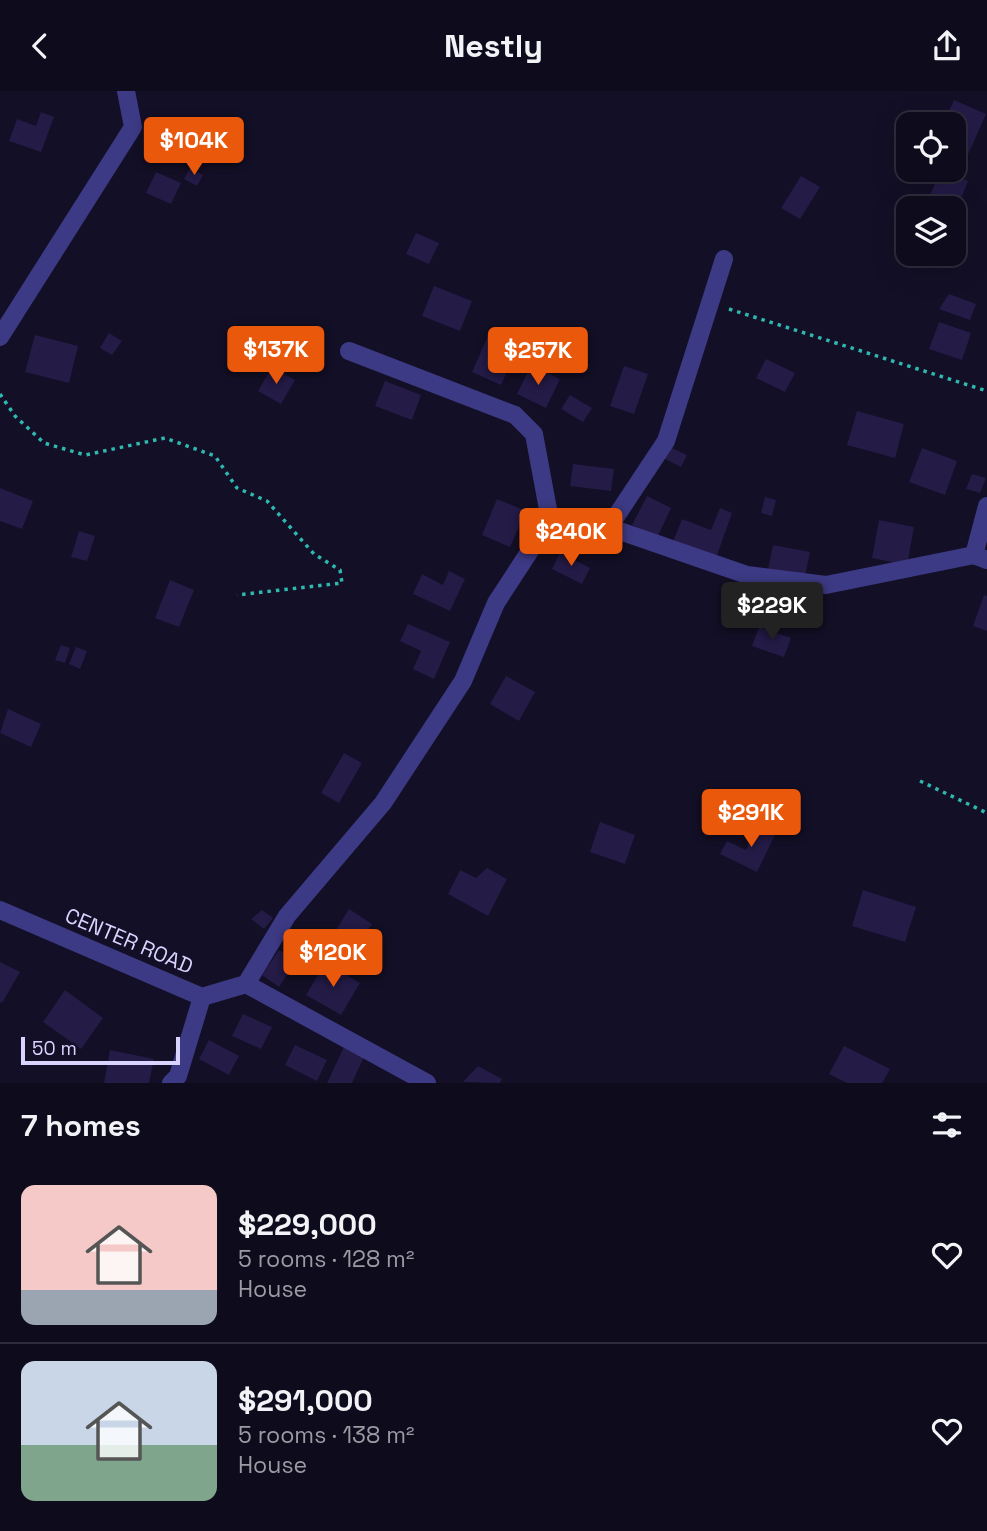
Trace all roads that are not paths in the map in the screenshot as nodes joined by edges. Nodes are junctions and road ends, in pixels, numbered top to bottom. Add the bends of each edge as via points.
1 (126, 91) edge
2 (724, 258) dead end
3 (0, 337) edge
4 (349, 351) dead end
5 (987, 506) edge
6 (550, 520) junction
7 (609, 527) junction
8 (980, 558) edge
9 (0, 910) edge
10 (246, 984) junction
11 (202, 997) junction
12 (172, 1083) edge
13 (427, 1083) edge

1 - 3 street via 133,127
2 - 7 street via 666,441
4 - 6 street via 516,415 534,434
5 - 8 street
6 - 7 street via 586,519
6 - 10 street via 496,603 463,681 391,792 287,916
7 - 8 street via 747,575 827,585
9 - 11 street, CENTER ROAD
10 - 11 street, CENTER ROAD
10 - 13 street
11 - 12 street

